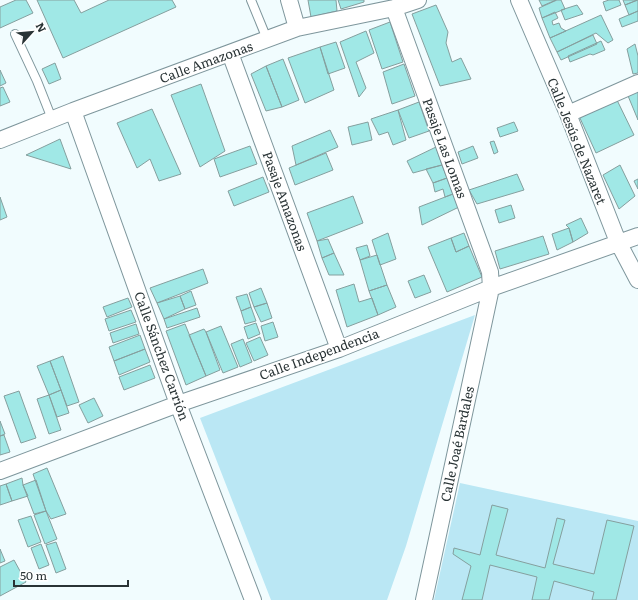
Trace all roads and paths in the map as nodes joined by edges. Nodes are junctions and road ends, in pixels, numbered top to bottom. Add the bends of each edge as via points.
1 (251, 0) edge
2 (289, 0) edge
3 (418, 0) edge
4 (519, 0) edge
5 (394, 8) junction
6 (296, 28) junction
7 (15, 34) dead end
8 (267, 39) junction
9 (230, 53) junction
10 (638, 83) edge
11 (73, 111) junction
12 (568, 114) junction
13 (52, 119) junction
14 (0, 140) edge
15 (638, 236) edge
16 (618, 242) junction
17 (638, 280) edge
18 (491, 288) junction
19 (339, 349) junction
20 (178, 404) junction
21 (0, 471) edge
22 (253, 600) edge
23 (424, 600) edge

1 - 8 lane
2 - 6 street
3 - 5 street, Calle Amazonas
4 - 12 street, Calle Jesús de Nazaret
5 - 6 street, Calle Amazonas
5 - 18 street, Pasaje Las Lomas via 490,272
6 - 8 street, Calle Amazonas
7 - 13 lane
8 - 9 street, Calle Amazonas
9 - 11 street, Calle Amazonas
9 - 19 street, Pasaje Amazonas
10 - 12 street
11 - 13 street, Calle Amazonas
11 - 20 street, Calle Sánchez Carrión
12 - 16 street, Calle Jesús de Nazaret
13 - 14 street, Calle Amazonas
15 - 16 street, Calle Independencia
16 - 17 street, Calle Jesús de Nazaret
16 - 18 street, Calle Independencia
18 - 19 street, Calle Independencia
18 - 23 street, Calle Joaé Bardales
19 - 20 street, Calle Independencia
20 - 21 street, Calle Independencia
20 - 22 street, Calle Sánchez Carrión

